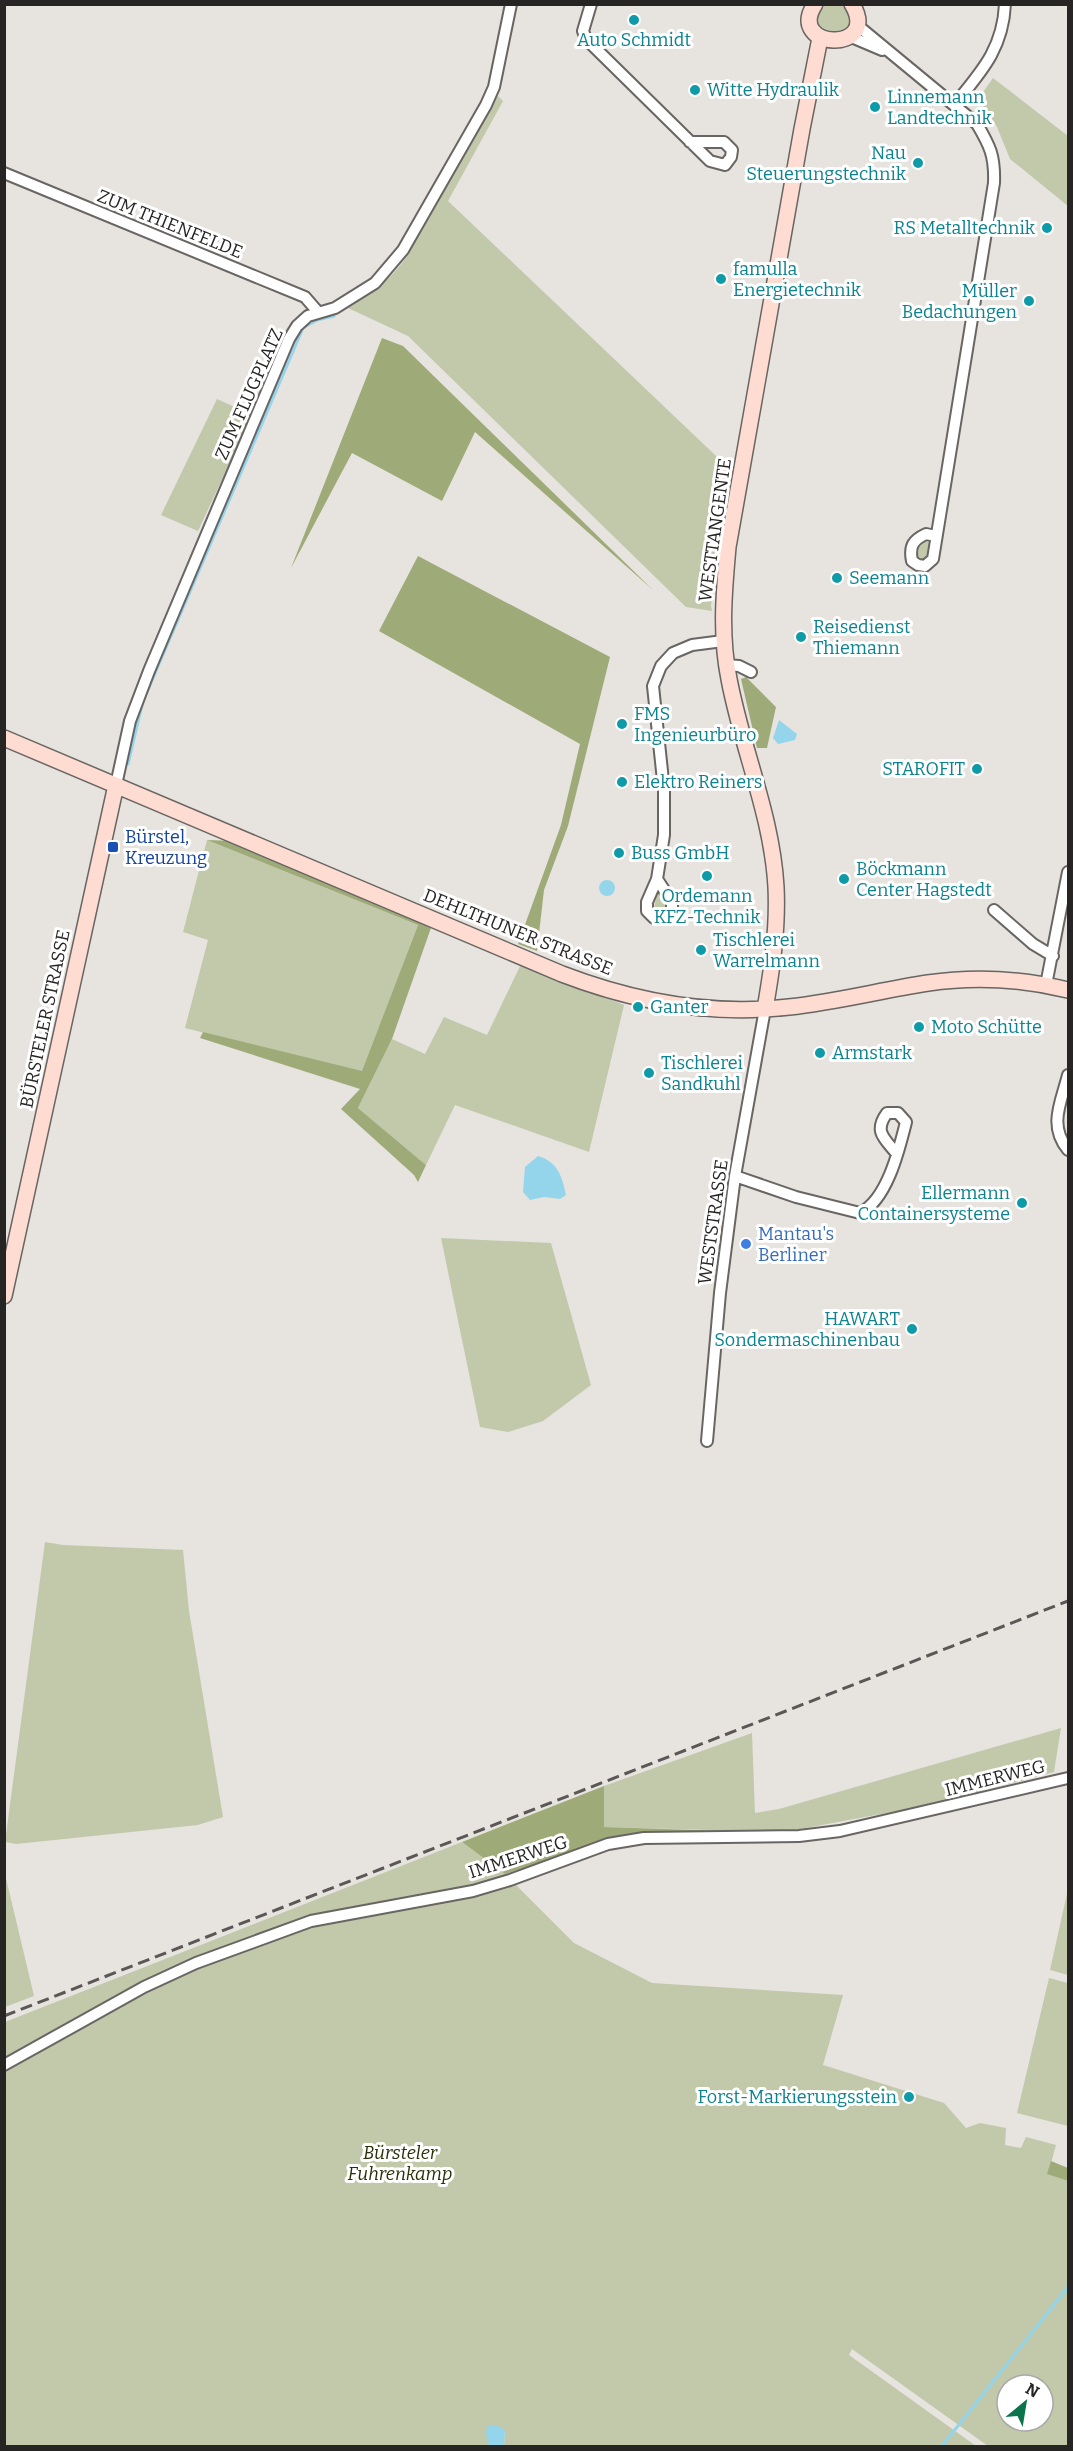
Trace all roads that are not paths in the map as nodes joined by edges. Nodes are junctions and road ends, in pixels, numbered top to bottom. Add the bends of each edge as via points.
1 (511, 4) edge
2 (591, 4) edge
3 (852, 4) edge
4 (1005, 4) edge
5 (813, 6) edge
6 (840, 35) junction
7 (954, 105) junction
8 (690, 142) dead end
9 (4, 174) edge
10 (318, 312) junction
11 (936, 537) dead end
12 (723, 640) junction
13 (726, 665) junction
14 (751, 672) dead end
15 (4, 738) edge
16 (116, 785) junction
17 (1068, 872) edge
18 (657, 879) dead end
19 (994, 910) dead end
20 (1053, 956) junction
21 (1046, 985) junction
22 (1068, 990) edge
23 (765, 1009) junction
24 (1068, 1075) edge
25 (1068, 1150) edge
26 (897, 1155) dead end
27 (735, 1176) junction
28 (4, 1296) edge
29 (707, 1441) dead end
30 (1068, 1778) edge
31 (4, 2065) edge

1 - 10 street, ZUM FLUGPLATZ via 490,96 403,250 375,283 335,308
2 - 8 street via 583,31 586,39
3 - 6 street via 856,12
4 - 7 street via 996,47
5 - 6 street via 811,21 816,33
6 - 7 street via 891,54
6 - 12 street, WESTTANGENTE via 810,91 728,548
7 - 11 street via 977,124 995,161
9 - 10 street, ZUM THIENFELDE via 305,297
10 - 16 street, ZUM FLUGPLATZ via 297,326 289,339 148,671 130,721
12 - 13 street, WESTTANGENTE
12 - 18 street via 673,653 661,666 653,686 664,790 664,835
13 - 14 street
13 - 23 street, WESTTANGENTE via 768,830 776,886 776,933
15 - 16 street, DEHLTHUNER STRASSE
16 - 23 street, DEHLTHUNER STRASSE via 591,985 695,1009
16 - 28 street, BÜRSTELER STRASSE
17 - 20 street
19 - 20 street
20 - 21 street
21 - 22 street, DEHLTHUNER STRASSE
21 - 23 street, DEHLTHUNER STRASSE via 1011,980 931,982 827,1002
23 - 27 street, WESTSTRASSE
24 - 25 street via 1056,1122 1059,1138
26 - 27 street via 879,1196 871,1208 860,1213
27 - 29 street, WESTSTRASSE
30 - 31 street, IMMERWEG via 820,1834 644,1838 608,1844 473,1891 312,1921 154,1983

